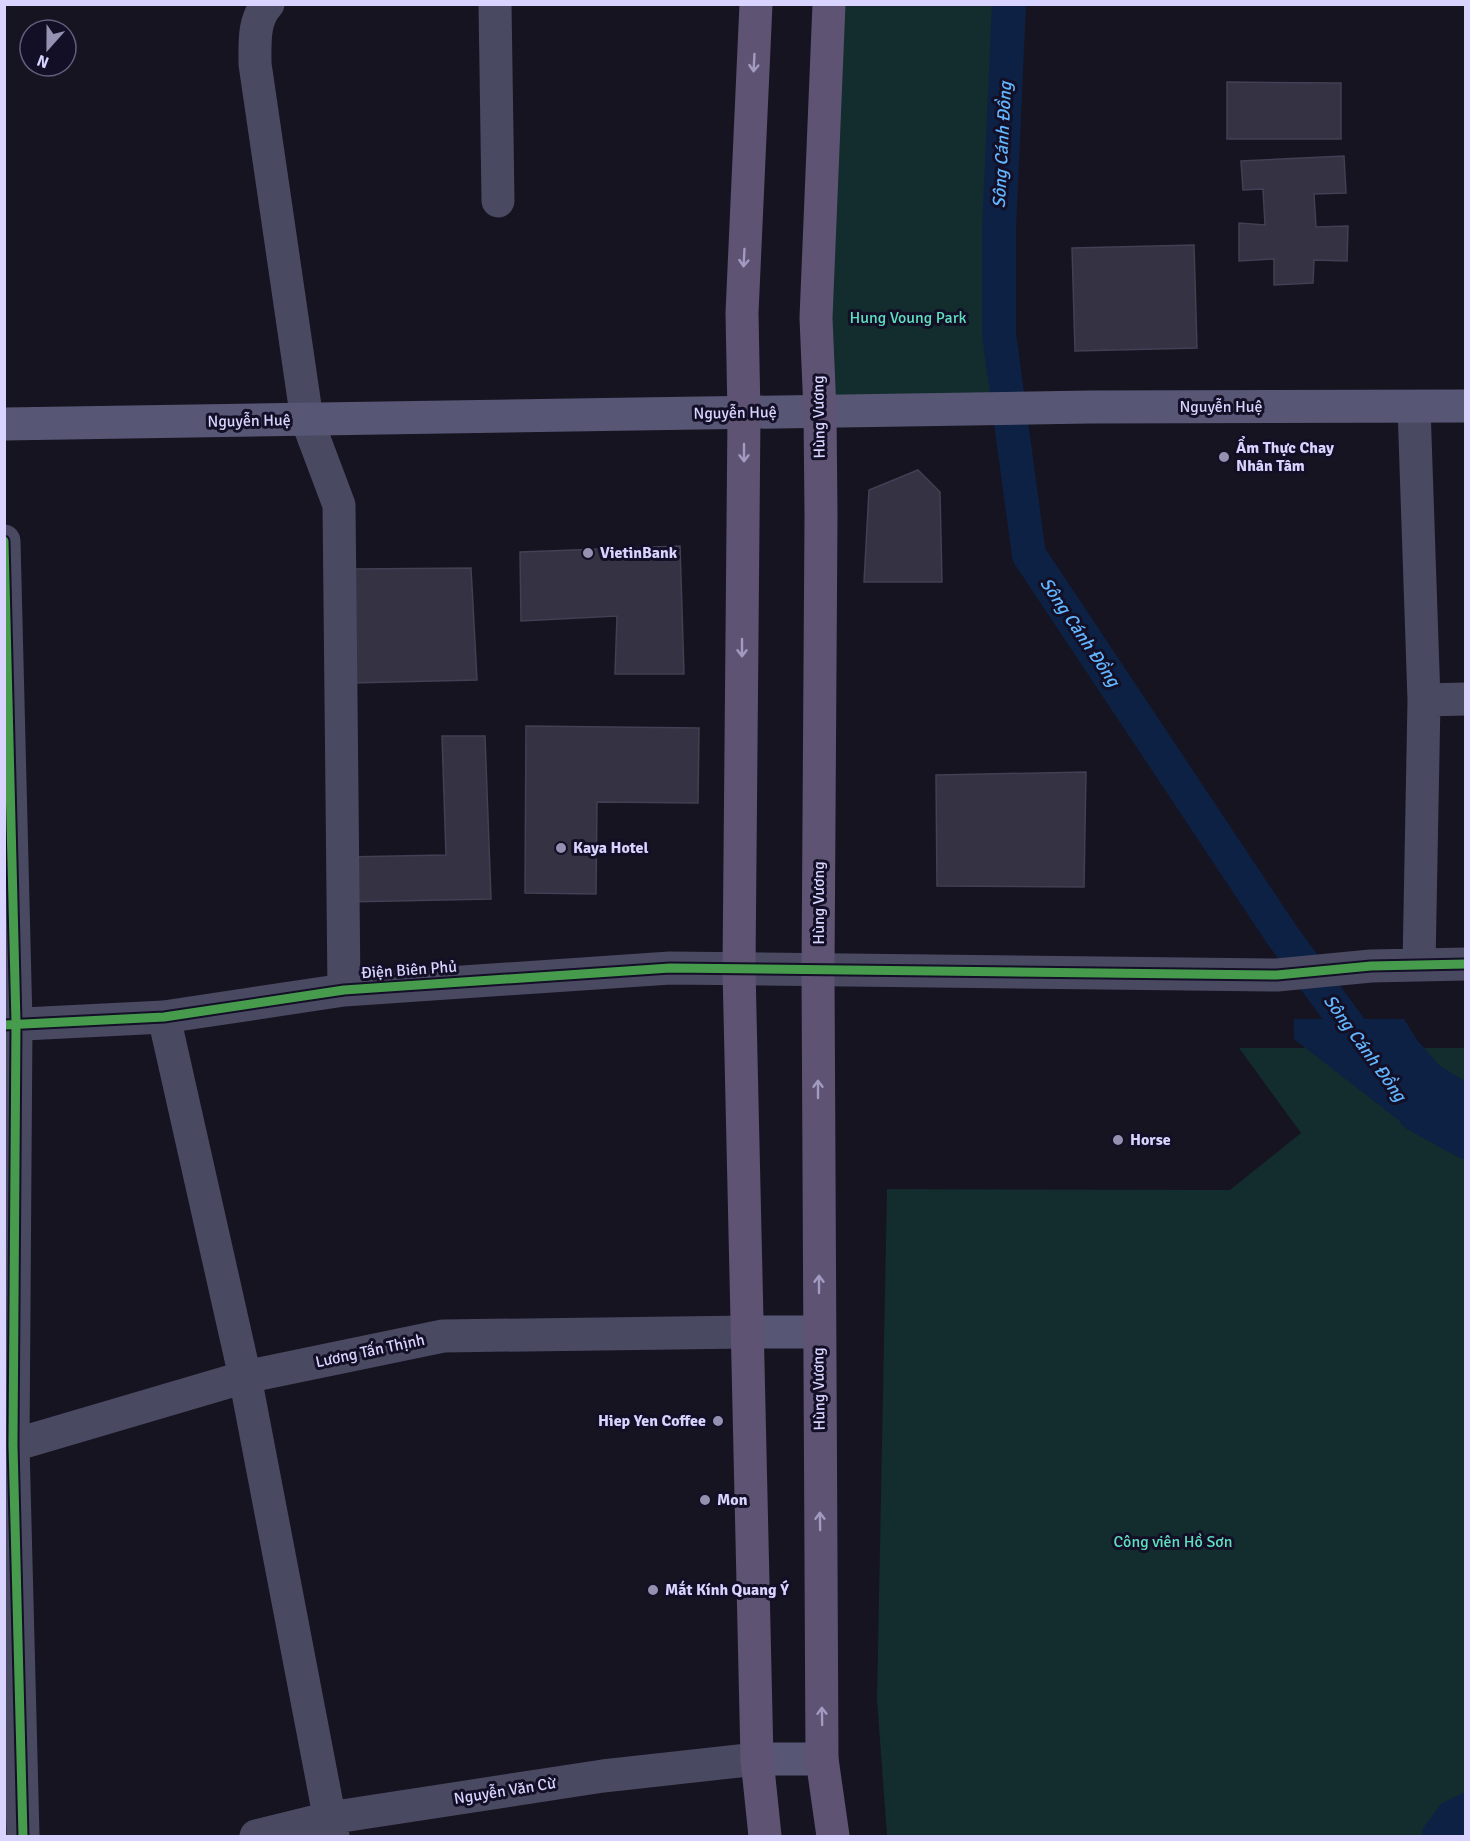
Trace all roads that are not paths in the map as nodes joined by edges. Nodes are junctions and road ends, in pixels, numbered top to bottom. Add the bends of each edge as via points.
1 (268, 4) edge
2 (495, 4) edge
3 (756, 4) edge
4 (829, 4) edge
5 (498, 201) dead end
6 (1414, 406) junction
7 (1466, 406) edge
8 (820, 411) junction
9 (744, 414) junction
10 (307, 420) junction
11 (4, 424) edge
12 (4, 541) edge
13 (1466, 699) edge
14 (1424, 700) junction
15 (8, 847) edge
16 (1419, 964) junction
17 (1466, 964) edge
18 (739, 969) junction
19 (818, 971) junction
20 (344, 990) junction
21 (164, 1017) junction
22 (10, 1024) edge
23 (748, 1332) junction
24 (819, 1332) junction
25 (245, 1377) junction
26 (9, 1447) edge
27 (757, 1759) junction
28 (822, 1760) junction
29 (331, 1827) edge
30 (23, 1836) edge
31 (256, 1836) edge
32 (765, 1836) edge
33 (833, 1836) edge

1 - 10 street via 260,12 255,64
2 - 5 street
3 -> 9 main road via 742,313
4 - 8 main road, Hùng Vương via 816,318
6 - 7 main road, Nguyễn Huệ
6 - 8 main road, Nguyễn Huệ
6 - 14 street
8 - 9 main road, Nguyễn Huệ
8 - 19 main road, Hùng Vương
9 - 10 main road, Nguyễn Huệ
9 -> 18 main road
10 - 11 main road, Nguyễn Huệ
10 - 20 street via 339,505
12 - 15 street
13 - 14 street
14 - 16 street
15 - 22 street
16 - 17 street
16 - 19 street, Điện Biên Phủ via 1277,975
18 - 19 street, Điện Biên Phủ
18 - 20 street, Điện Biên Phủ via 670,968
18 - 23 main road
24 -> 19 main road, Hùng Vương
20 - 21 street, Điện Biên Phủ
21 - 22 street, Điện Biên Phủ
21 - 25 street
22 - 26 street
23 - 24 main road
23 - 25 street, Lương Tấn Thịnh via 443,1336
23 - 27 main road
28 -> 24 main road, Hùng Vương
25 - 26 street, Lương Tấn Thịnh
25 - 29 street
26 - 30 street
27 - 28 main road
27 - 29 street, Nguyễn Văn Cừ via 603,1776
27 - 32 main road
28 - 33 main road, Hùng Vương
29 - 31 street, Nguyễn Văn Cừ

